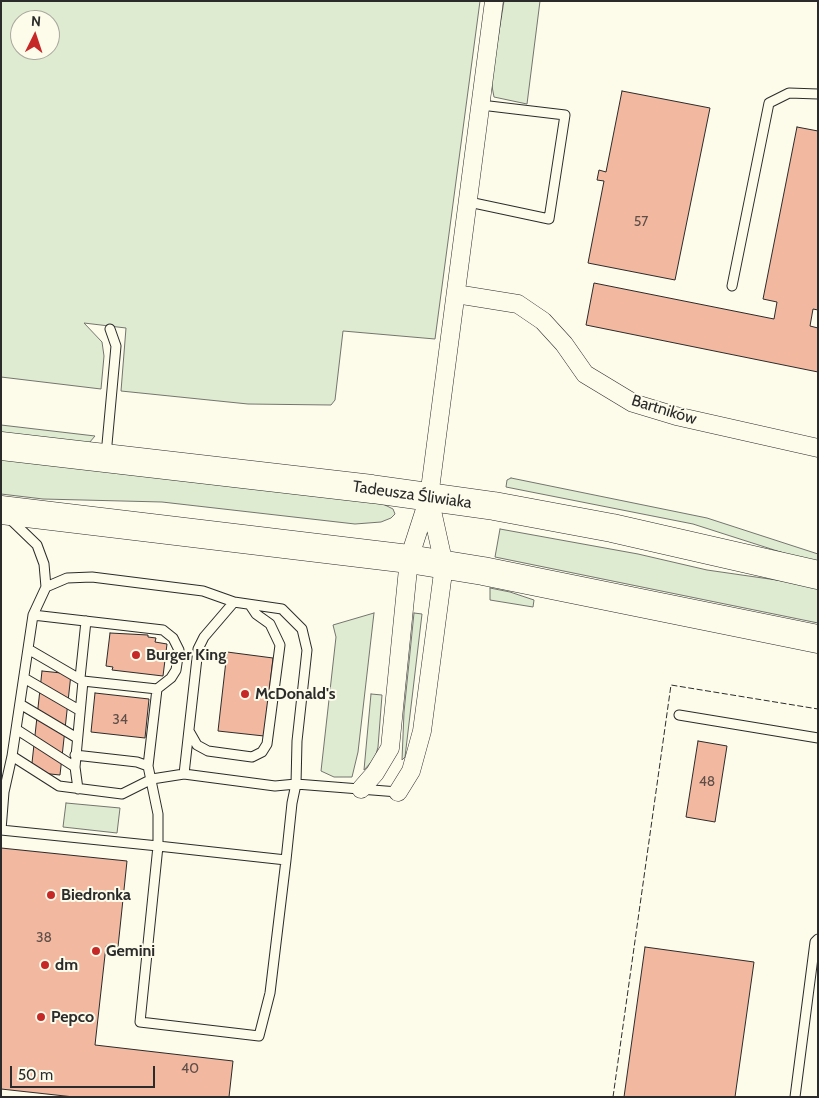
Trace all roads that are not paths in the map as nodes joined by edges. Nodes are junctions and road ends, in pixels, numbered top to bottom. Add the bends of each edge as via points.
1 (494, 1) edge
2 (818, 94) edge
3 (481, 105) junction
4 (468, 202) junction
5 (732, 286) dead end
6 (456, 294) junction
7 (110, 329) dead end
8 (1, 446) edge
9 (818, 448) edge
10 (106, 458) junction
11 (429, 497) junction
12 (1, 510) edge
13 (409, 559) junction
14 (444, 565) junction
15 (818, 575) edge
16 (46, 587) junction
17 (234, 602) junction
18 (250, 605) junction
19 (33, 615) junction
20 (86, 621) junction
21 (818, 639) edge
22 (28, 649) junction
23 (24, 678) junction
24 (81, 680) junction
25 (157, 689) junction
26 (20, 704) junction
27 (79, 710) junction
28 (679, 715) dead end
29 (16, 729) junction
30 (189, 731) junction
31 (77, 738) junction
32 (818, 738) edge
33 (75, 755) junction
34 (12, 756) junction
35 (148, 766) junction
36 (75, 767) junction
37 (184, 774) junction
38 (152, 779) junction
39 (296, 784) junction
40 (78, 789) junction
41 (361, 789) junction
42 (398, 792) joint
43 (158, 846) junction
44 (286, 860) junction
45 (818, 939) edge
46 (795, 1097) edge

1 - 3 street
2 - 5 lane via 789,93 769,103
3 - 4 street
3 - 4 lane via 565,115 550,219
4 - 6 street
6 - 9 street, Bartników via 518,304 543,321 585,374 633,403
6 - 11 street
7 - 10 lane via 116,346
8 - 10 main road, Tadeusza Śliwiaka
10 - 11 main road, Tadeusza Śliwiaka
11 - 13 street
11 - 14 street
11 - 15 main road, Tadeusza Śliwiaka via 612,528
12 - 13 main road
12 - 16 lane via 37,545 44,564
13 - 14 main road
13 - 41 street via 390,748
14 - 21 main road
14 - 42 street via 422,731 412,771
16 - 17 lane via 67,578 92,577 203,591
16 - 19 lane
17 - 18 lane
17 - 30 lane via 204,637 198,649
18 - 30 lane via 270,624 280,645 267,744 262,752 252,757 208,751 197,745
18 - 39 lane via 282,610 302,629 304,636 307,650 297,741
19 - 20 lane
19 - 22 lane
20 - 24 lane
20 - 25 lane via 163,630 173,638 178,650 176,670
22 - 23 lane
22 - 24 lane
23 - 26 lane
23 - 27 lane
24 - 25 lane
24 - 27 lane
25 - 35 lane
26 - 29 lane
26 - 31 lane
27 - 31 lane
28 - 32 lane
29 - 34 lane
29 - 36 lane
30 - 37 lane
31 - 33 lane
33 - 35 lane
33 - 36 lane
34 - 40 lane via 58,786
34 - 43 lane via 4,792 1,830
35 - 38 lane
36 - 40 lane
37 - 38 lane
37 - 39 lane via 275,786
38 - 40 lane via 122,794
38 - 43 lane via 158,814
39 - 41 lane
39 - 44 lane
41 - 42 lane
43 - 44 lane
43 - 44 lane via 140,1022 259,1036 270,993
45 - 46 lane via 815,942

